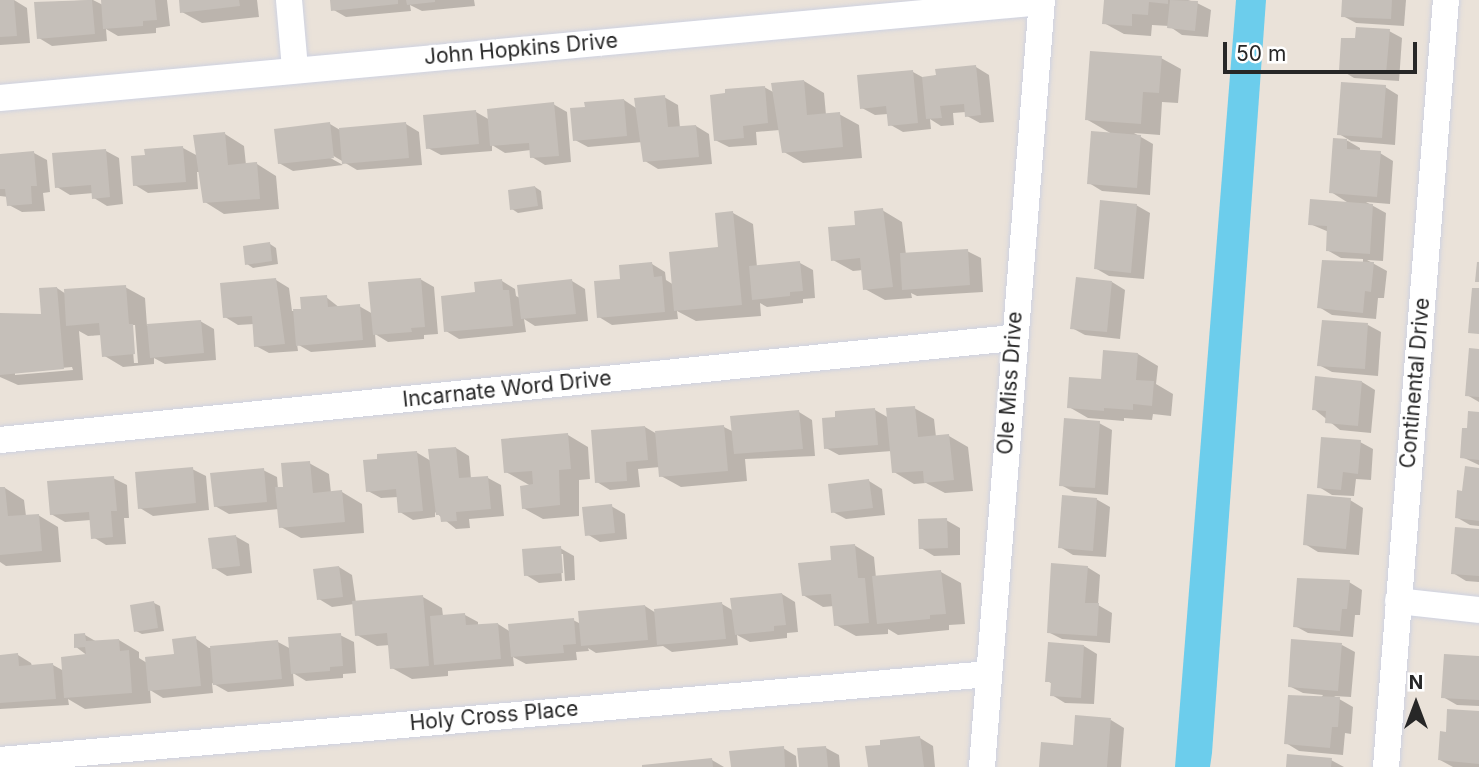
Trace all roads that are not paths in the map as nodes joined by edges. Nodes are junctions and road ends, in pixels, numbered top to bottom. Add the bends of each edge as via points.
1 (289, 0) edge
2 (1446, 0) edge
3 (1042, 1) edge
4 (295, 69) junction
5 (0, 98) edge
6 (1013, 338) junction
7 (0, 440) edge
8 (1398, 601) junction
9 (1479, 610) edge
10 (988, 674) junction
11 (0, 760) edge
12 (982, 767) edge
13 (1386, 767) edge

1 - 4 street
2 - 8 street, Continental Drive
3 - 4 street, John Hopkins Drive
3 - 6 street, Ole Miss Drive
4 - 5 street, John Hopkins Drive
6 - 7 street, Incarnate Word Drive
6 - 10 street, Ole Miss Drive
8 - 9 street
8 - 13 street, Continental Drive
10 - 11 street, Holy Cross Place
10 - 12 street, Ole Miss Drive

